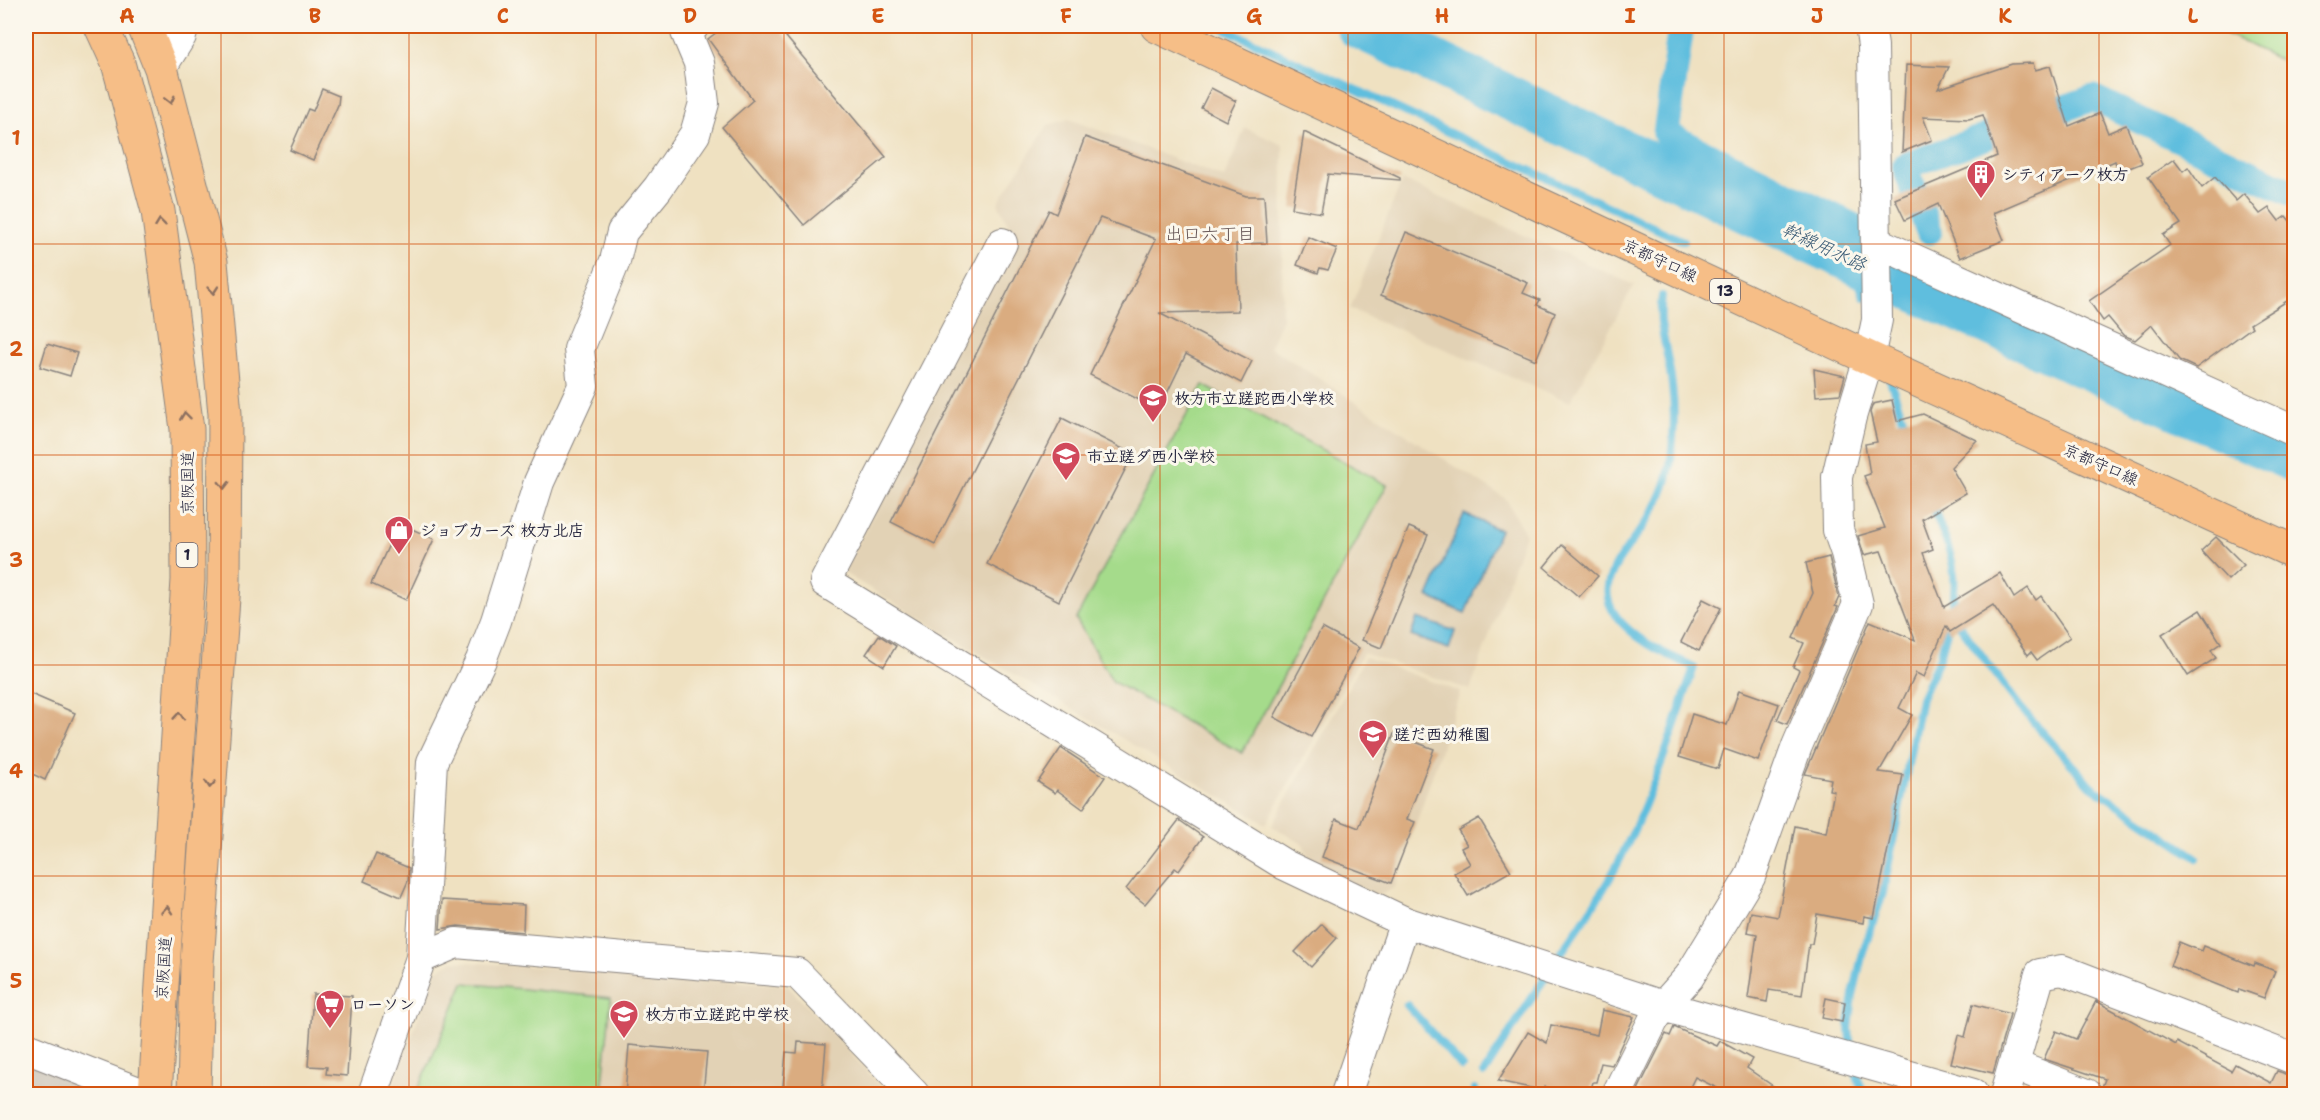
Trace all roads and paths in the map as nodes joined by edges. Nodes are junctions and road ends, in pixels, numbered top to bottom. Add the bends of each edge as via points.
1 (101, 26) edge
2 (144, 26) edge
3 (184, 26) edge
4 (694, 26) edge
5 (1157, 26) edge
6 (1870, 26) edge
7 (162, 68) junction
8 (1876, 242) junction
9 (1002, 243) dead end
10 (1869, 357) junction
11 (2295, 431) edge
12 (2295, 552) edge
13 (1406, 922) junction
14 (421, 958) junction
15 (1663, 1006) junction
16 (26, 1037) edge
17 (26, 1048) edge
18 (2295, 1059) edge
19 (2014, 1065) junction
20 (94, 1067) dead end
21 (1870, 1072) edge
22 (140, 1093) edge
23 (194, 1095) edge
24 (373, 1095) edge
25 (914, 1095) edge
26 (1346, 1095) edge
27 (1617, 1095) edge
28 (1973, 1095) edge
29 (2005, 1095) edge
30 (2087, 1095) edge

22 -> 1 main road, 京阪国道 / 1 via 164,963 188,580 186,429 158,211 118,63
2 - 7 main road, 京阪国道
3 - 7 street
4 - 14 street via 686,32 699,63 704,103 695,134 622,232 615,261 579,349 583,386 539,482 485,650 432,762
5 - 10 main road, 京都守口線 / 13
6 - 8 street
7 -> 23 main road, 京阪国道 via 211,262 225,414 224,584 197,962
8 - 10 street via 1877,320
8 - 11 street
9 - 13 street via 825,582 1285,865
10 - 12 main road, 京都守口線 / 13
10 - 15 street via 1837,477 1838,530 1858,604 1797,746 1750,877 1689,977
13 - 15 street
13 - 26 street
14 - 24 street
14 - 25 street via 456,943 796,973
15 - 21 street
15 - 27 street
16 - 20 street
17 - 22 street
18 - 19 street via 2062,970 2040,974
19 - 29 street
19 - 30 street
21 - 28 street

